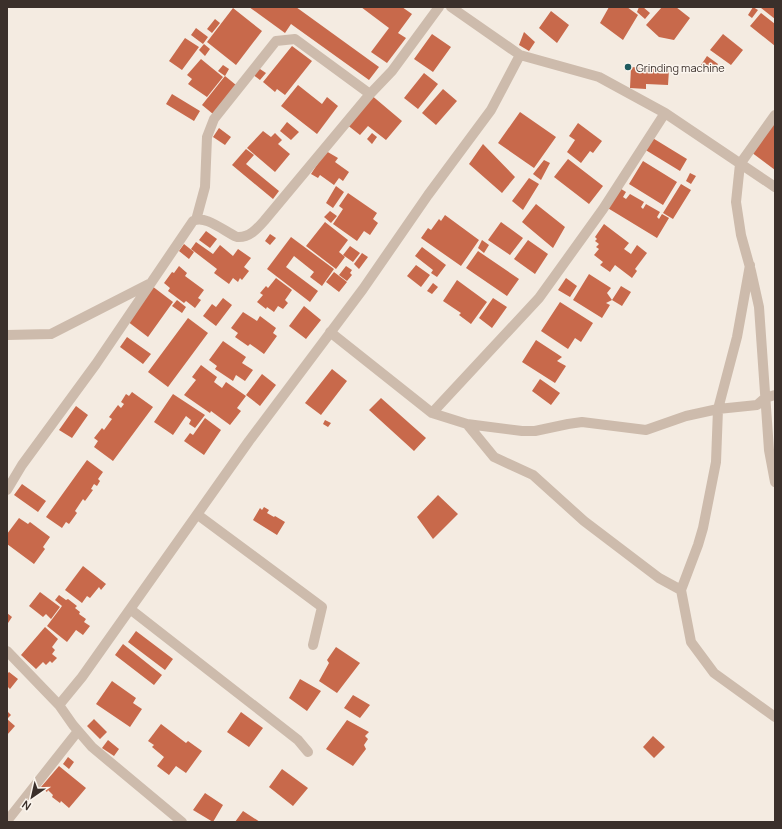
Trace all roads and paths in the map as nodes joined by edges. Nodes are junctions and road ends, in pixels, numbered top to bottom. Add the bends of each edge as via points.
1 (439, 7) edge
2 (451, 7) edge
3 (520, 56) junction
4 (370, 94) junction
5 (665, 113) junction
6 (775, 115) edge
7 (740, 164) junction
8 (775, 186) edge
9 (196, 220) junction
10 (750, 265) junction
11 (150, 283) junction
12 (330, 332) junction
13 (7, 335) edge
14 (775, 395) edge
15 (765, 398) junction
16 (718, 409) junction
17 (432, 413) junction
18 (467, 424) junction
19 (775, 482) edge
20 (7, 490) edge
21 (198, 515) junction
22 (681, 590) junction
23 (130, 609) junction
24 (313, 645) dead end
25 (7, 651) edge
26 (59, 705) junction
27 (775, 717) edge
28 (78, 731) junction
29 (308, 752) dead end
30 (7, 821) edge
31 (182, 822) edge

1 - 4 street via 392,71
2 - 3 street
3 - 5 street via 599,77
3 - 12 street via 491,110
4 - 9 street via 254,232 241,238 205,220
4 - 9 street via 295,39 276,42 214,119 207,137 205,187
5 - 7 street
5 - 17 street via 603,209 539,298
6 - 7 street
7 - 8 street
7 - 10 street via 736,202 741,235
9 - 11 street
10 - 15 street via 759,307
10 - 16 street via 737,337
11 - 13 street via 51,334
11 - 20 street
12 - 17 street
12 - 21 street
14 - 15 street
15 - 16 street via 757,405
15 - 19 street via 769,450
16 - 18 street via 686,416 646,430 582,422 535,431
16 - 22 street via 716,462 699,540
17 - 18 street
18 - 22 street via 494,457 533,475 584,521 659,578
21 - 23 street
21 - 24 street via 322,607
22 - 27 street via 691,642 714,673
23 - 26 street
23 - 29 street via 298,740
25 - 26 street
26 - 28 street
28 - 30 street
28 - 31 street via 92,747

